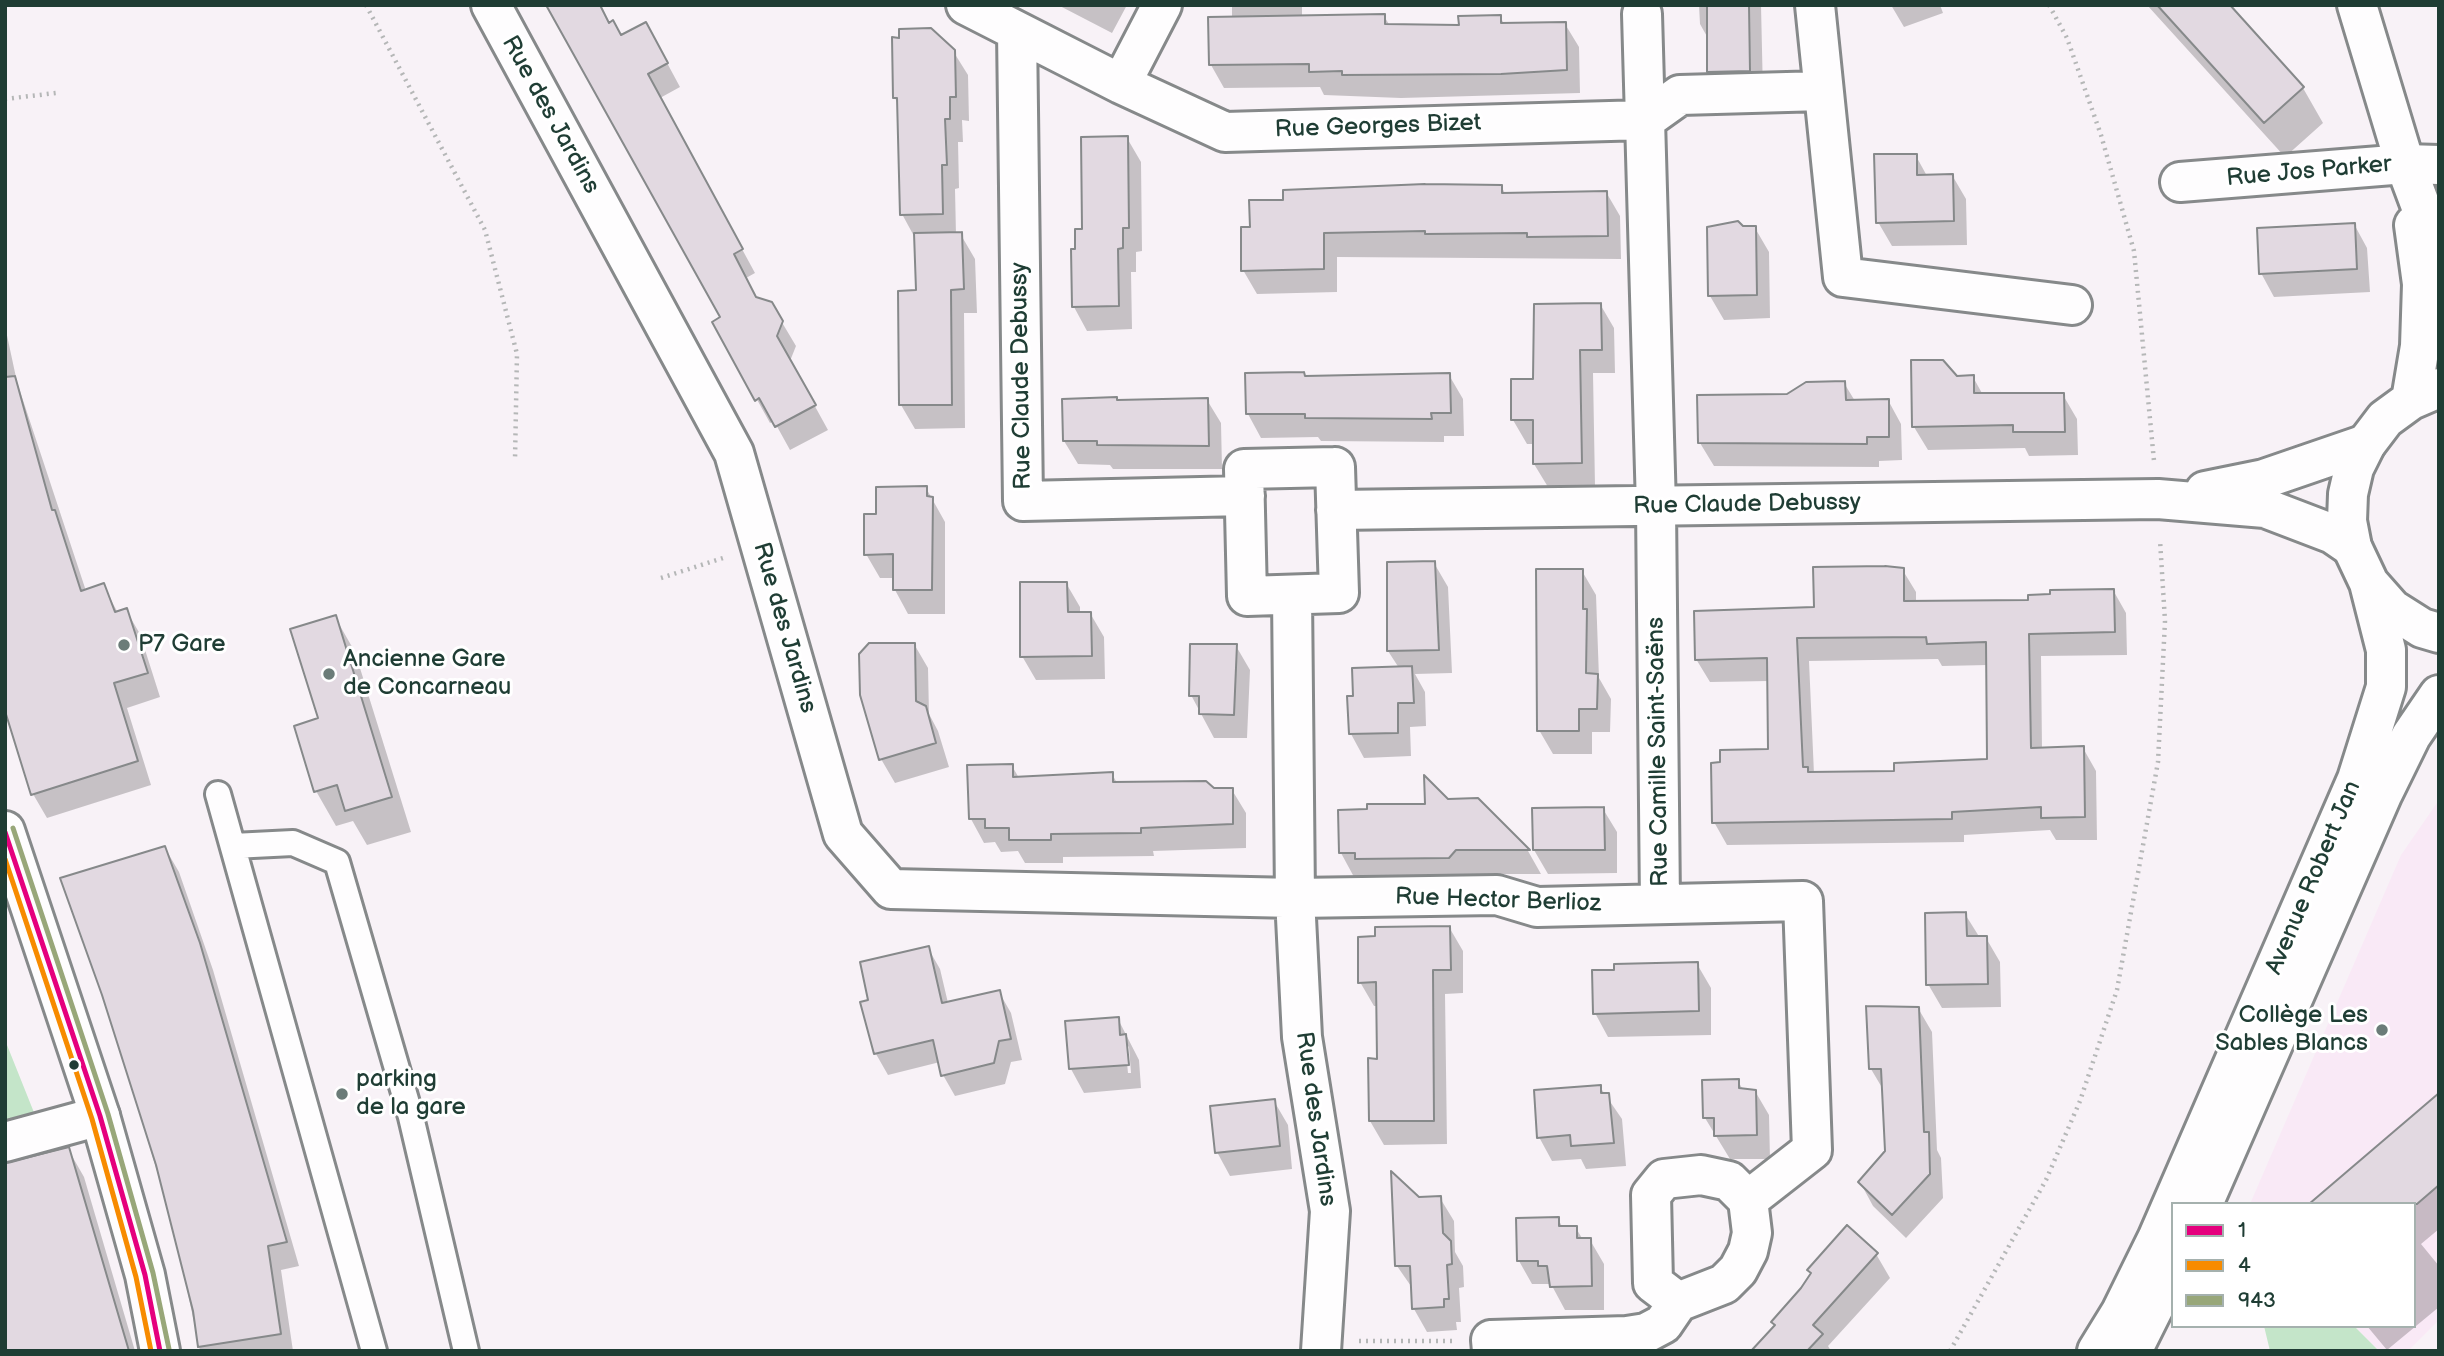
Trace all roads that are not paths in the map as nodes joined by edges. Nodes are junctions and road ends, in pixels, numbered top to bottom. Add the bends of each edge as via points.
1 (491, 5) edge
2 (966, 5) edge
3 (1163, 5) edge
4 (1815, 5) edge
5 (2357, 5) edge
6 (1642, 14) dead end
7 (1017, 31) junction
8 (1121, 84) junction
9 (1823, 90) junction
10 (1645, 120) junction
11 (2422, 164) edge
12 (2180, 182) dead end
13 (2439, 255) edge
14 (2072, 306) dead end
15 (2425, 394) edge
16 (2366, 444) junction
17 (1245, 496) junction
18 (2158, 499) junction
19 (1656, 506) junction
20 (1336, 510) junction
21 (2352, 547) junction
22 (2369, 583) junction
23 (1292, 595) junction
24 (2439, 633) edge
25 (2439, 695) edge
26 (218, 794) dead end
27 (5, 831) edge
28 (233, 846) junction
29 (1295, 898) junction
30 (1660, 903) junction
31 (100, 1116) junction
32 (5, 1142) edge
33 (1748, 1200) junction
34 (2173, 1202) edge
35 (2204, 1202) edge
36 (2171, 1207) edge
37 (2171, 1273) edge
38 (1678, 1302) junction
39 (1491, 1345) edge
40 (1321, 1346) edge
41 (160, 1351) edge
42 (374, 1351) edge
43 (466, 1351) edge
44 (2096, 1351) edge
45 (2132, 1351) edge

1 - 29 street, Rue des Jardins via 734,453 843,834 891,889
2 - 7 street, Rue Georges Bizet
3 - 8 street
4 - 9 street
5 - 11 street
6 - 10 street
7 - 8 street, Rue Georges Bizet
7 - 17 street, Rue Claude Debussy via 1023,501
8 - 10 street, Rue Georges Bizet via 1225,132
9 - 10 street via 1680,95
9 - 14 street via 1843,277
10 - 19 street
11 - 12 street, Rue Jos Parker
11 - 13 street
11 - 15 street via 2420,346
15 - 16 street via 2385,419
16 - 18 street, Rue Claude Debussy via 2264,479
16 - 21 street via 2348,494
17 - 20 street via 1244,469 1335,467
17 - 23 street via 1247,596
18 - 19 street, Rue Claude Debussy
18 - 21 street, Rue Claude Debussy via 2265,508 2333,534
19 - 20 street, Rue Claude Debussy
19 - 30 street, Rue Camille Saint-Saëns
20 - 23 street via 1339,593
21 - 22 street
22 - 24 street via 2392,609
22 - 34 street, Avenue Robert Jan via 2386,650 2386,687 2357,779
23 - 29 street, Rue des Jardins
25 - 35 street, Avenue Robert Jan via 2411,736 2383,793
26 - 28 lane
27 - 31 street
28 - 42 lane
28 - 43 lane via 293,844 337,862 411,1117
29 - 30 street, Rue Hector Berlioz via 1497,895 1537,906
29 - 40 street, Rue des Jardins via 1302,1037 1330,1210
30 - 33 street, Rue Camille Saint-Saëns via 1803,901 1812,1150
31 - 32 street
31 - 41 street via 145,1275
33 - 38 street via 1752,1233 1738,1270 1724,1284
33 - 38 street via 1729,1181 1701,1175 1664,1179 1651,1195 1653,1283
36 - 44 street, Avenue Robert Jan via 2121,1312
37 - 45 street
38 - 39 street via 1662,1324 1646,1333

